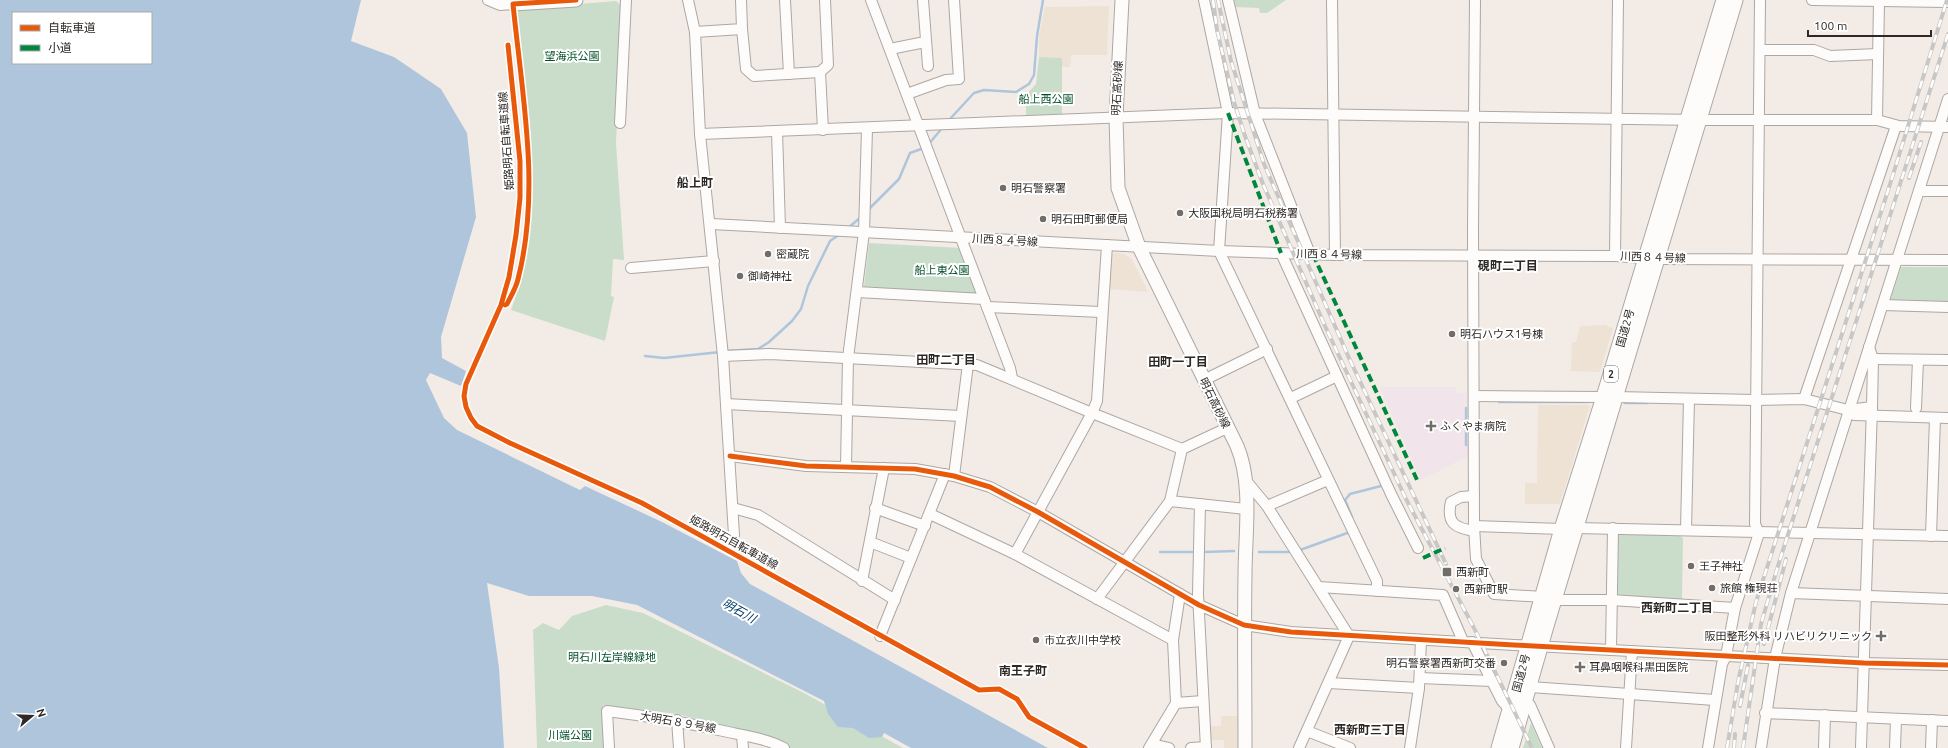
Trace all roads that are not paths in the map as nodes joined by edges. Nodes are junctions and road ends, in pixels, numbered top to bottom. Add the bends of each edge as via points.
1 (488, 0) edge
2 (576, 0) edge
3 (626, 0) edge
4 (688, 0) edge
5 (741, 0) edge
6 (785, 0) edge
7 (825, 0) edge
8 (871, 0) edge
9 (923, 0) edge
10 (954, 0) edge
11 (1122, 0) edge
12 (1204, 0) edge
13 (1228, 0) edge
14 (1332, 0) edge
15 (1475, 0) edge
16 (1618, 0) edge
17 (1724, 0) edge
18 (1735, 0) edge
19 (1760, 0) edge
20 (1812, 0) edge
21 (1879, 1) junction
22 (1948, 2) edge
23 (513, 4) joint
24 (742, 29) junction
25 (695, 32) junction
26 (925, 42) junction
27 (890, 49) junction
28 (1760, 50) junction
29 (1878, 54) junction
30 (928, 66) dead end
31 (820, 72) junction
32 (789, 74) junction
33 (907, 94) junction
34 (1948, 99) edge
35 (1228, 113) junction
36 (1255, 114) junction
37 (1332, 115) junction
38 (1116, 117) junction
39 (1474, 117) junction
40 (1616, 119) junction
41 (1758, 119) junction
42 (1693, 120) junction
43 (1877, 120) junction
44 (620, 123) dead end
45 (919, 125) junction
46 (1896, 126) junction
47 (1943, 127) edge
48 (867, 129) junction
49 (823, 130) junction
50 (777, 131) junction
51 (700, 134) junction
52 (1919, 191) junction
53 (1948, 191) edge
54 (711, 224) junction
55 (780, 228) junction
56 (864, 232) junction
57 (962, 237) junction
58 (1107, 245) junction
59 (1138, 247) junction
60 (1219, 251) junction
61 (1281, 253) junction
62 (1310, 254) junction
63 (1335, 255) junction
64 (1474, 255) junction
65 (1615, 256) junction
66 (1652, 258) junction
67 (1757, 259) junction
68 (1851, 260) junction
69 (1898, 260) junction
70 (1948, 260) edge
71 (714, 262) junction
72 (631, 268) dead end
73 (857, 292) junction
74 (986, 303) junction
75 (1882, 305) junction
76 (1948, 307) edge
77 (1101, 312) junction
78 (1869, 347) junction
79 (1267, 349) junction
80 (723, 356) junction
81 (848, 358) junction
82 (1873, 359) junction
83 (1918, 360) junction
84 (1948, 360) edge
85 (968, 364) junction
86 (1338, 376) junction
87 (1012, 378) junction
88 (1204, 380) junction
89 (1474, 396) junction
90 (1610, 397) junction
91 (1291, 398) junction
92 (1689, 399) junction
93 (1804, 399) junction
94 (1755, 400) junction
95 (726, 404) junction
96 (1916, 408) dead end
97 (846, 410) junction
98 (1848, 410) junction
99 (1872, 412) junction
100 (1092, 414) junction
101 (961, 416) junction
102 (1935, 418) junction
103 (1948, 418) edge
104 (1228, 428) junction
105 (1182, 449) junction
106 (730, 456) junction
107 (846, 467) junction
108 (884, 468) junction
109 (949, 475) junction
110 (1328, 480) junction
111 (1248, 483) junction
112 (1474, 496) junction
113 (1170, 501) junction
114 (1200, 504) junction
115 (1267, 506) junction
116 (732, 508) junction
117 (875, 508) junction
118 (1246, 509) junction
119 (1038, 512) junction
120 (930, 514) junction
121 (925, 526) junction
122 (1474, 528) junction
123 (1613, 528) junction
124 (1569, 529) junction
125 (1686, 530) junction
126 (1758, 533) junction
127 (1809, 534) junction
128 (734, 535) dead end
129 (1868, 535) junction
130 (1931, 536) junction
131 (1948, 536) edge
132 (870, 542) junction
133 (1418, 548) dead end
134 (1015, 554) junction
135 (911, 558) junction
136 (1125, 562) junction
137 (862, 581) junction
138 (1319, 587) junction
139 (1377, 591) junction
140 (1791, 593) junction
141 (1180, 594) junction
142 (1866, 596) junction
143 (1548, 598) junction
144 (1098, 599) junction
145 (1948, 599) edge
146 (895, 600) junction
147 (1611, 600) junction
148 (1199, 605) junction
149 (1735, 608) junction
150 (1244, 625) junction
151 (880, 636) dead end
152 (1349, 636) junction
153 (1173, 640) junction
154 (1421, 640) junction
155 (1468, 641) junction
156 (1534, 646) junction
157 (1611, 650) junction
158 (1632, 651) junction
159 (1726, 656) junction
160 (1775, 658) junction
161 (1864, 663) junction
162 (1948, 665) edge
163 (1420, 678) junction
164 (1492, 681) junction
165 (1329, 683) junction
166 (1530, 687) junction
167 (1419, 688) junction
168 (1630, 693) junction
169 (1715, 700) junction
170 (1203, 701) junction
171 (1525, 702) junction
172 (1176, 703) junction
173 (1510, 710) junction
174 (1765, 713) junction
175 (1825, 716) junction
176 (1862, 717) junction
177 (1896, 719) junction
178 (677, 720) junction
179 (1932, 720) junction
180 (1948, 721) edge
181 (1307, 731) junction
182 (742, 735) junction
183 (1150, 746) edge
184 (609, 748) edge
185 (679, 748) edge
186 (743, 748) edge
187 (784, 748) edge
188 (1169, 748) edge
189 (1191, 748) edge
190 (1206, 748) edge
191 (1245, 748) edge
192 (1299, 748) edge
193 (1350, 748) edge
194 (1410, 748) edge
195 (1499, 748) edge
196 (1511, 748) edge
197 (1549, 748) edge
198 (1626, 748) edge
199 (1708, 748) edge
200 (1762, 748) edge
201 (1824, 748) edge
202 (1861, 748) edge
203 (1895, 748) edge
204 (1931, 748) edge

1 - 23 street via 500,5
2 - 23 main road
3 - 44 street
4 - 25 street
5 - 24 street
6 - 32 street
7 - 31 street via 828,65
8 - 27 street
9 - 26 street
10 - 33 street via 959,79 946,80
11 - 38 main road, 明石高砂線
12 - 35 street
13 - 36 street
14 - 37 street
15 - 39 street
16 - 40 street
17 - 42 highway, 国道2号 / 2
18 - 42 highway, 国道2号 / 2
19 - 28 street
20 - 21 street
21 - 22 street
21 - 29 street
24 - 25 street
24 - 32 street via 746,69 754,76
25 - 51 street
26 - 27 street
26 - 30 street
27 - 33 street
28 - 29 street via 1814,50 1830,56
28 - 41 street
29 - 43 street
31 - 32 street
31 - 49 street
33 - 45 street
34 - 47 street
35 - 36 street
35 - 38 street
35 - 60 street
36 - 37 street
36 - 62 street
37 - 39 street
37 - 63 street
38 - 45 street
38 - 59 main road, 明石高砂線 via 1118,188
39 - 40 street
39 - 64 street
40 - 42 street
40 - 65 street
41 - 42 street
41 - 43 street
41 - 67 street
42 - 66 highway, 国道2号 / 2
43 - 46 street
45 - 48 street
45 - 57 street
46 - 47 street
46 - 68 street
47 - 52 street
48 - 49 street
48 - 56 street
49 - 50 street
50 - 51 street
50 - 55 street
51 - 54 street
52 - 53 street
52 - 69 street
54 - 55 street, 川西８４号線
54 - 71 street
55 - 56 street, 川西８４号線
56 - 57 street, 川西８４号線
56 - 73 street
57 - 58 street, 川西８４号線
57 - 74 street
58 - 59 street, 川西８４号線
58 - 77 street
59 - 60 street, 川西８４号線
59 - 88 main road, 明石高砂線
60 - 61 street, 川西８４号線
60 - 79 street
61 - 62 street, 川西８４号線
61 - 86 street
62 - 63 street, 川西８４号線
63 - 64 street, 川西８４号線
64 - 65 street, 川西８４号線
64 - 89 street
65 - 66 street, 川西８４号線
66 - 67 street, 川西８４号線
66 - 90 highway, 国道2号 / 2
67 - 68 street, 川西８４号線
67 - 94 street
68 - 69 street, 川西８４号線
68 - 93 street
69 - 70 street, 川西８４号線
69 - 75 street
71 - 72 street
71 - 80 street
73 - 74 street
73 - 81 street
74 - 77 street
74 - 87 street
75 - 76 street
75 - 78 street
77 - 100 street via 1097,401
78 - 82 street
78 - 98 street
79 - 88 street
79 - 91 street
80 - 81 street via 770,354
80 - 95 street
81 - 85 street
81 - 97 street
82 - 83 street
82 - 99 street
83 - 84 street
83 - 96 street
85 - 87 street
85 - 101 street
86 - 91 street
86 - 133 street
87 - 100 street
88 - 104 main road, 明石高砂線
89 - 90 street
89 - 112 street
90 - 92 street
90 - 124 highway, 国道2号 / 2
91 - 110 street
92 - 94 street
92 - 125 street
93 - 94 street
93 - 98 street
94 - 126 street via 1755,524
95 - 97 street
95 - 106 street
97 - 101 street
97 - 107 street
98 - 99 street
98 - 127 street
99 - 102 street
99 - 129 street
100 - 105 street
100 - 119 street
101 - 109 street
102 - 103 street
102 - 130 street
104 - 105 street
104 - 111 main road, 明石高砂線 via 1242,457
105 - 113 street
106 - 107 street via 806,466
106 - 116 street
107 - 108 street
108 - 109 street via 915,468
108 - 117 street
109 - 119 street via 990,487
109 - 120 street
110 - 115 street
110 - 139 street via 1377,581
111 - 115 street
111 - 118 main road, 明石高砂線
112 - 122 street
112 - 122 street via 1461,497 1451,502 1449,511 1451,521 1459,529
113 - 114 street
113 - 136 street
114 - 118 street
114 - 148 street
115 - 138 street
116 - 128 street
116 - 137 street via 758,515
117 - 121 street
117 - 132 street
118 - 150 main road, 明石高砂線
119 - 134 street
119 - 136 street
120 - 121 street
120 - 134 street
121 - 135 street
122 - 124 street
122 - 143 street via 1476,559 1494,594
123 - 124 street
123 - 125 street
123 - 147 street
124 - 143 highway, 国道2号 / 2
125 - 126 street
126 - 127 street
126 - 149 street
127 - 129 street
127 - 140 street
129 - 130 street
129 - 142 street
130 - 131 street
132 - 135 street
132 - 137 street
134 - 144 street
135 - 146 street
136 - 141 street
136 - 144 street
137 - 146 street
138 - 139 street
138 - 152 street
139 - 155 street via 1443,595
140 - 142 street
140 - 160 street
141 - 148 street
141 - 153 street
142 - 145 street
142 - 161 street
143 - 147 street
143 - 156 highway, 国道2号 / 2
144 - 153 street
146 - 151 street
147 - 149 street
147 - 157 street
148 - 150 street
148 - 170 street
149 - 159 street
150 - 152 street via 1291,632
150 - 191 main road, 明石高砂線
152 - 154 street
152 - 165 street
153 - 172 street
154 - 155 street
154 - 163 street
155 - 156 street
155 - 164 street
156 - 157 street
156 - 166 highway, 国道2号 / 2
156 - 173 highway, 国道2号 / 2
157 - 158 street
158 - 159 street
158 - 168 street
159 - 160 street
159 - 169 street
160 - 161 street
160 - 174 street
161 - 162 street
161 - 176 street
163 - 164 street
163 - 167 street
164 - 173 street via 1502,701
165 - 167 street
165 - 181 street
166 - 168 street
166 - 171 highway, 国道2号 / 2
167 - 194 street
168 - 169 street
168 - 198 street
169 - 199 street
170 - 172 street
170 - 190 street
171 - 196 highway, 国道2号 / 2
171 - 197 street via 1530,704
172 - 183 street
173 - 195 highway, 国道2号 / 2
174 - 175 street
174 - 200 street
175 - 176 street
175 - 201 street
176 - 177 street
176 - 202 street
177 - 179 street
177 - 203 street
178 - 182 street, 大明石８９号線
178 - 184 street, 大明石８９号線 via 607,711
178 - 185 street
179 - 180 street
179 - 204 street
181 - 192 street
181 - 193 street
182 - 186 street
182 - 187 street, 大明石８９号線
183 - 188 street
189 - 190 street

